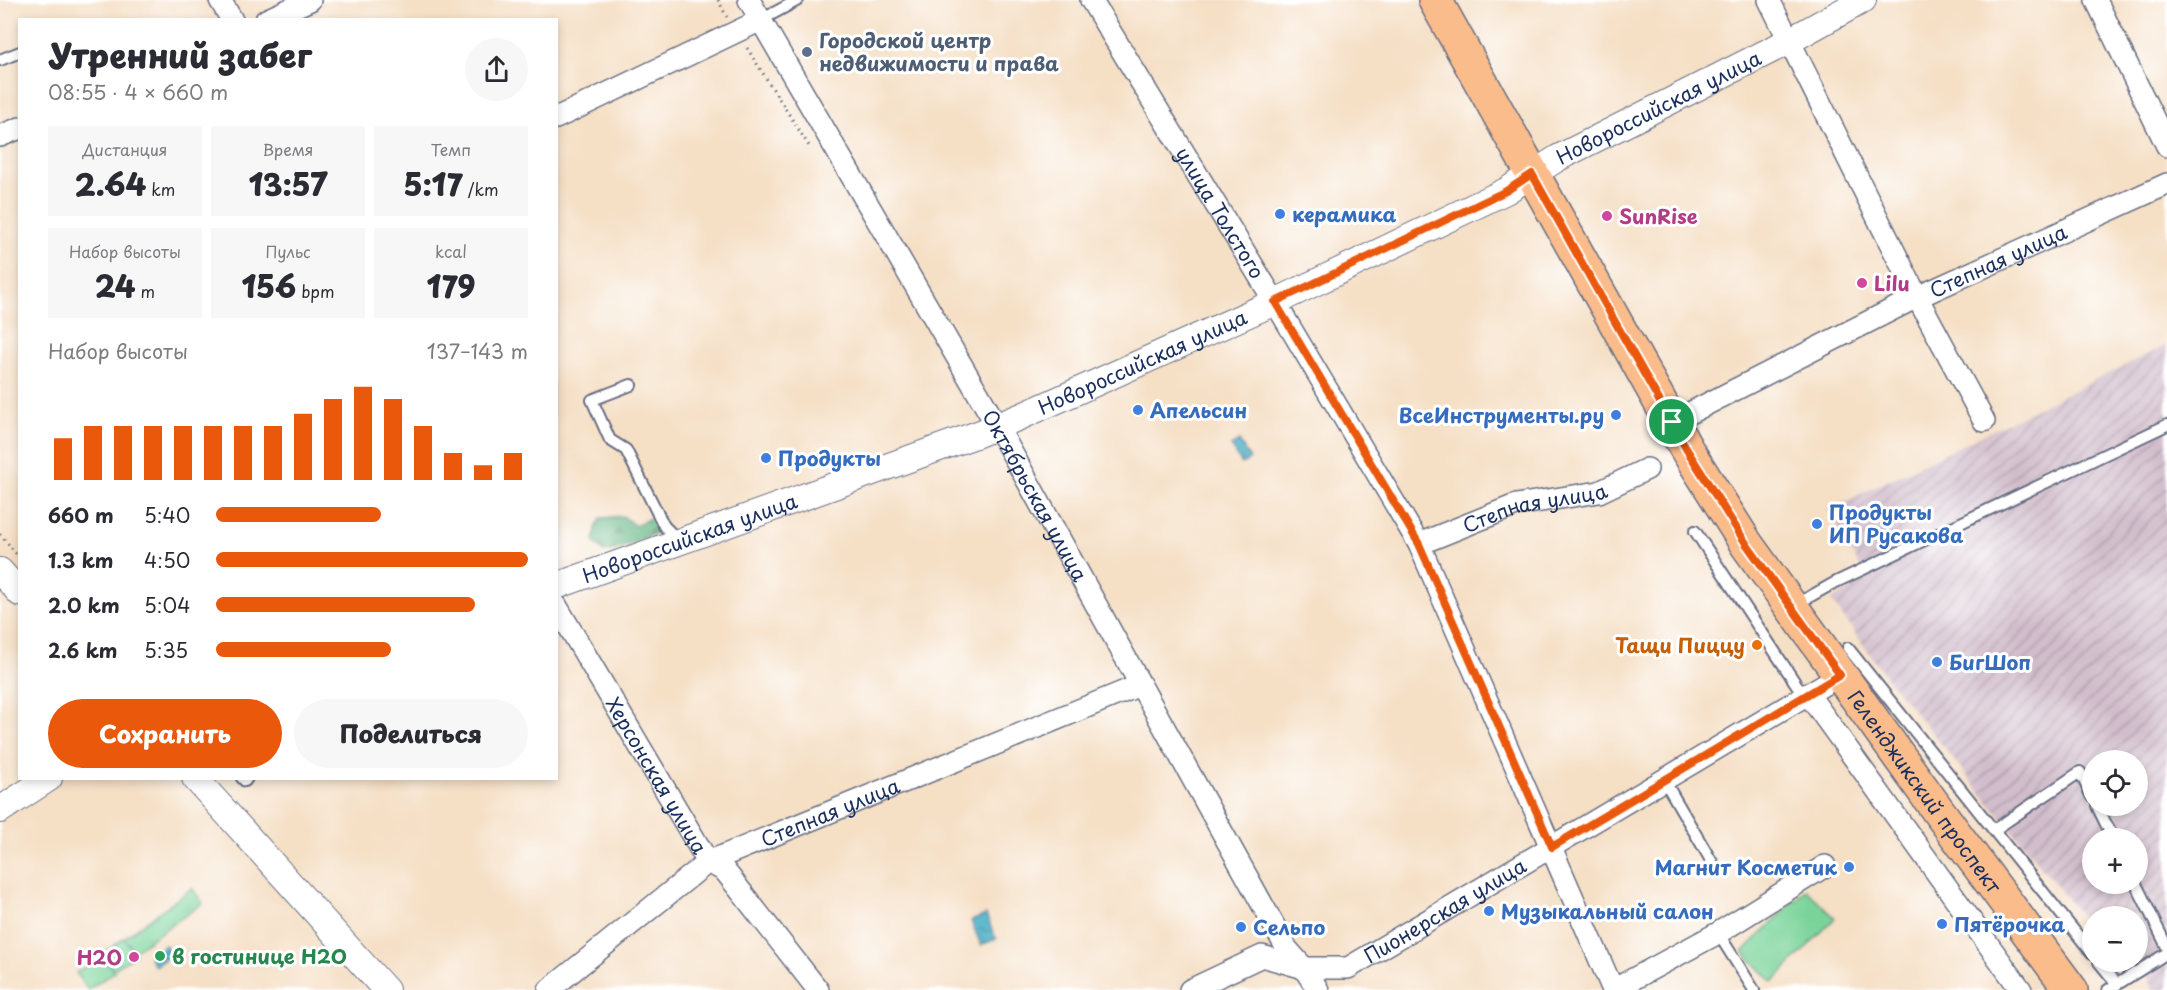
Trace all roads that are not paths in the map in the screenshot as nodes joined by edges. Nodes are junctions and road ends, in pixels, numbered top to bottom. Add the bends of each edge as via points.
1 (220, 0) edge
2 (310, 0) edge
3 (749, 0) edge
4 (798, 0) edge
5 (1091, 0) edge
6 (1435, 0) edge
7 (1769, 0) edge
8 (1863, 0) edge
9 (2096, 0) edge
10 (231, 18) edge
11 (270, 18) edge
12 (761, 20) junction
13 (1789, 41) junction
14 (18, 52) edge
15 (0, 60) edge
16 (558, 117) edge
17 (18, 129) edge
18 (0, 136) edge
19 (2167, 146) edge
20 (1532, 174) junction
21 (2167, 184) edge
22 (1917, 297) junction
23 (1275, 302) junction
24 (631, 385) dead end
25 (1984, 421) dead end
26 (1672, 422) junction
27 (2167, 425) edge
28 (997, 426) junction
29 (1647, 469) dead end
30 (1695, 531) dead end
31 (680, 542) junction
32 (1419, 544) junction
33 (0, 571) edge
34 (558, 585) edge
35 (18, 590) edge
36 (1791, 607) junction
37 (558, 608) edge
38 (1844, 661) junction
39 (1140, 685) junction
40 (1806, 695) junction
41 (2082, 776) edge
42 (46, 780) edge
43 (197, 780) edge
44 (1664, 780) junction
45 (0, 810) edge
46 (1994, 830) junction
47 (1552, 847) junction
48 (708, 862) junction
49 (1825, 866) dead end
50 (1716, 869) dead end
51 (2141, 894) edge
52 (1718, 933) junction
53 (2082, 940) edge
54 (2167, 947) edge
55 (2167, 953) edge
56 (1304, 968) junction
57 (2104, 972) edge
58 (2112, 987) edge
59 (386, 990) edge
60 (549, 990) edge
61 (819, 990) edge
62 (1190, 990) edge
63 (1318, 990) edge
64 (1613, 990) edge
65 (1754, 990) edge
66 (2021, 990) edge
67 (2071, 990) edge

1 - 10 street
2 - 11 street
3 - 12 street, Октябрьская улица
4 - 12 lane
5 - 23 street, улица Толстого
6 - 20 main road, Геленджикский проспект
7 - 13 street
8 - 13 street, Новороссийская улица
9 - 19 street
12 - 16 street
12 - 28 street, Октябрьская улица
13 - 20 street, Новороссийская улица
13 - 22 street
14 - 15 lane
17 - 18 street
20 - 23 street, Новороссийская улица via 1506,191
20 - 26 main road, Геленджикский проспект
21 - 22 street, Степная улица
22 - 25 street
22 - 26 street, Степная улица
23 - 28 street, Новороссийская улица
23 - 32 street, улица Толстого
24 - 31 lane via 592,400 610,440 626,450 664,526
26 - 36 main road, Геленджикский проспект via 1747,545
27 - 36 lane
28 - 31 street, Новороссийская улица
28 - 39 street, Октябрьская улица
29 - 32 street, Степная улица via 1599,492 1516,505
30 - 40 lane
31 - 34 street, Новороссийская улица
32 - 47 street, улица Толстого
33 - 35 street
36 - 38 main road, Геленджикский проспект
37 - 48 street, Херсонская улица
38 - 40 street, Пионерская улица
38 - 46 lane
38 - 67 main road, Геленджикский проспект
39 - 48 street, Степная улица
39 - 56 street, Октябрьская улица via 1287,949
40 - 44 street, Пионерская улица
40 - 66 street
41 - 46 lane via 2080,772
42 - 45 street
43 - 59 street
44 - 47 street, Пионерская улица
44 - 50 lane
46 - 53 lane
47 - 56 street, Пионерская улица via 1348,968
47 - 64 street, улица Толстого
48 - 60 street, Степная улица
48 - 61 street, Херсонская улица via 725,871
49 - 52 street
51 - 54 lane
52 - 64 street
52 - 65 lane
55 - 58 lane
56 - 62 street, Пионерская улица via 1262,956
56 - 63 street, Октябрьская улица
57 - 58 lane

